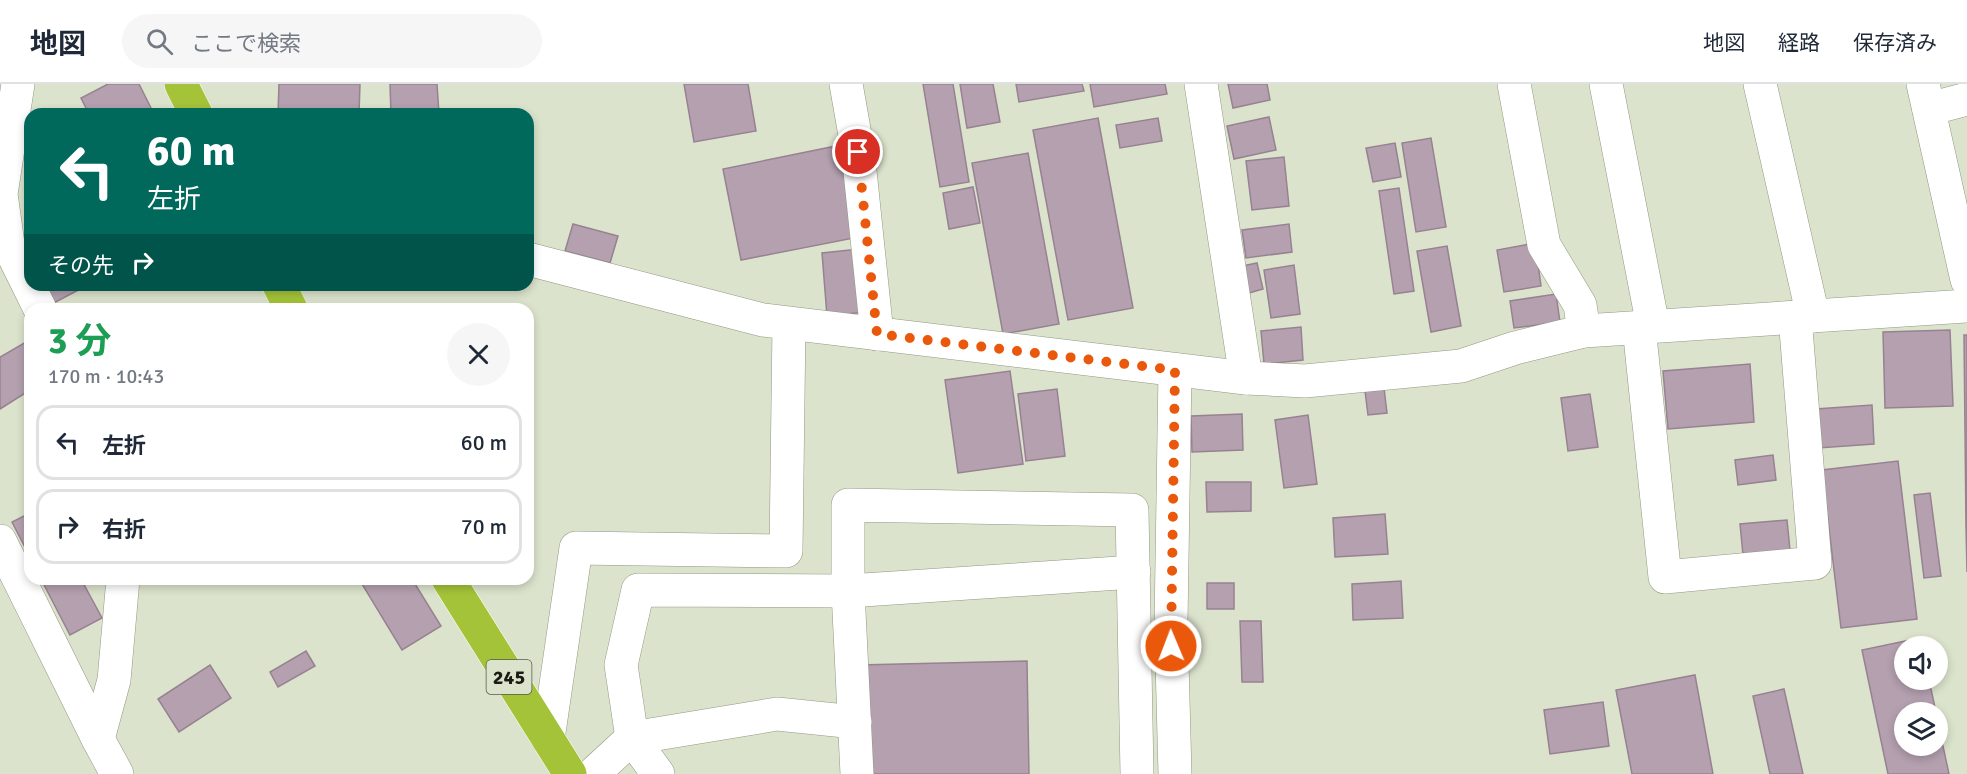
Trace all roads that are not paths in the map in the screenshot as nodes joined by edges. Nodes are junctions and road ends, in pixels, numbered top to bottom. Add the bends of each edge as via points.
1 (18, 84) edge
2 (181, 84) edge
3 (846, 84) edge
4 (1201, 84) edge
5 (1514, 84) edge
6 (1606, 84) edge
7 (1760, 84) edge
8 (1926, 97) edge
9 (1967, 99) edge
10 (193, 108) edge
11 (534, 261) edge
12 (24, 276) edge
13 (1967, 280) edge
14 (1967, 306) edge
15 (1804, 316) junction
16 (789, 324) junction
17 (1646, 327) junction
18 (1584, 331) junction
19 (877, 334) junction
20 (1175, 370) junction
21 (1246, 378) junction
22 (0, 541) edge
23 (1134, 572) junction
24 (122, 585) edge
25 (452, 585) edge
26 (848, 591) junction
27 (855, 722) junction
28 (632, 738) junction
29 (98, 739) junction
30 (548, 739) junction
31 (117, 774) edge
32 (570, 774) edge
33 (592, 774) edge
34 (658, 774) edge
35 (857, 774) edge
36 (1137, 774) edge
37 (1175, 774) edge

1 - 12 street via 1,194 8,244
2 - 10 highway
3 - 19 street via 858,152
4 - 21 street
5 - 18 street via 1544,245 1580,305
6 - 17 street
7 - 15 street
8 - 9 street
8 - 13 street
11 - 16 street
14 - 15 street
15 - 17 street
15 - 17 street via 1815,563 1665,577
16 - 19 street
16 - 30 street via 786,551 576,548
17 - 18 street
18 - 21 street via 1461,366 1305,381
19 - 20 street
20 - 21 street
20 - 37 street via 1171,624
22 - 29 street
23 - 26 street
23 - 26 street via 1132,510 848,505
23 - 36 street
24 - 29 street via 114,680
25 - 30 highway, 245
26 - 27 street
26 - 28 street via 639,590 621,665
27 - 28 street via 777,714
27 - 35 street
28 - 33 street
28 - 34 street
29 - 31 street
30 - 32 highway, 245

